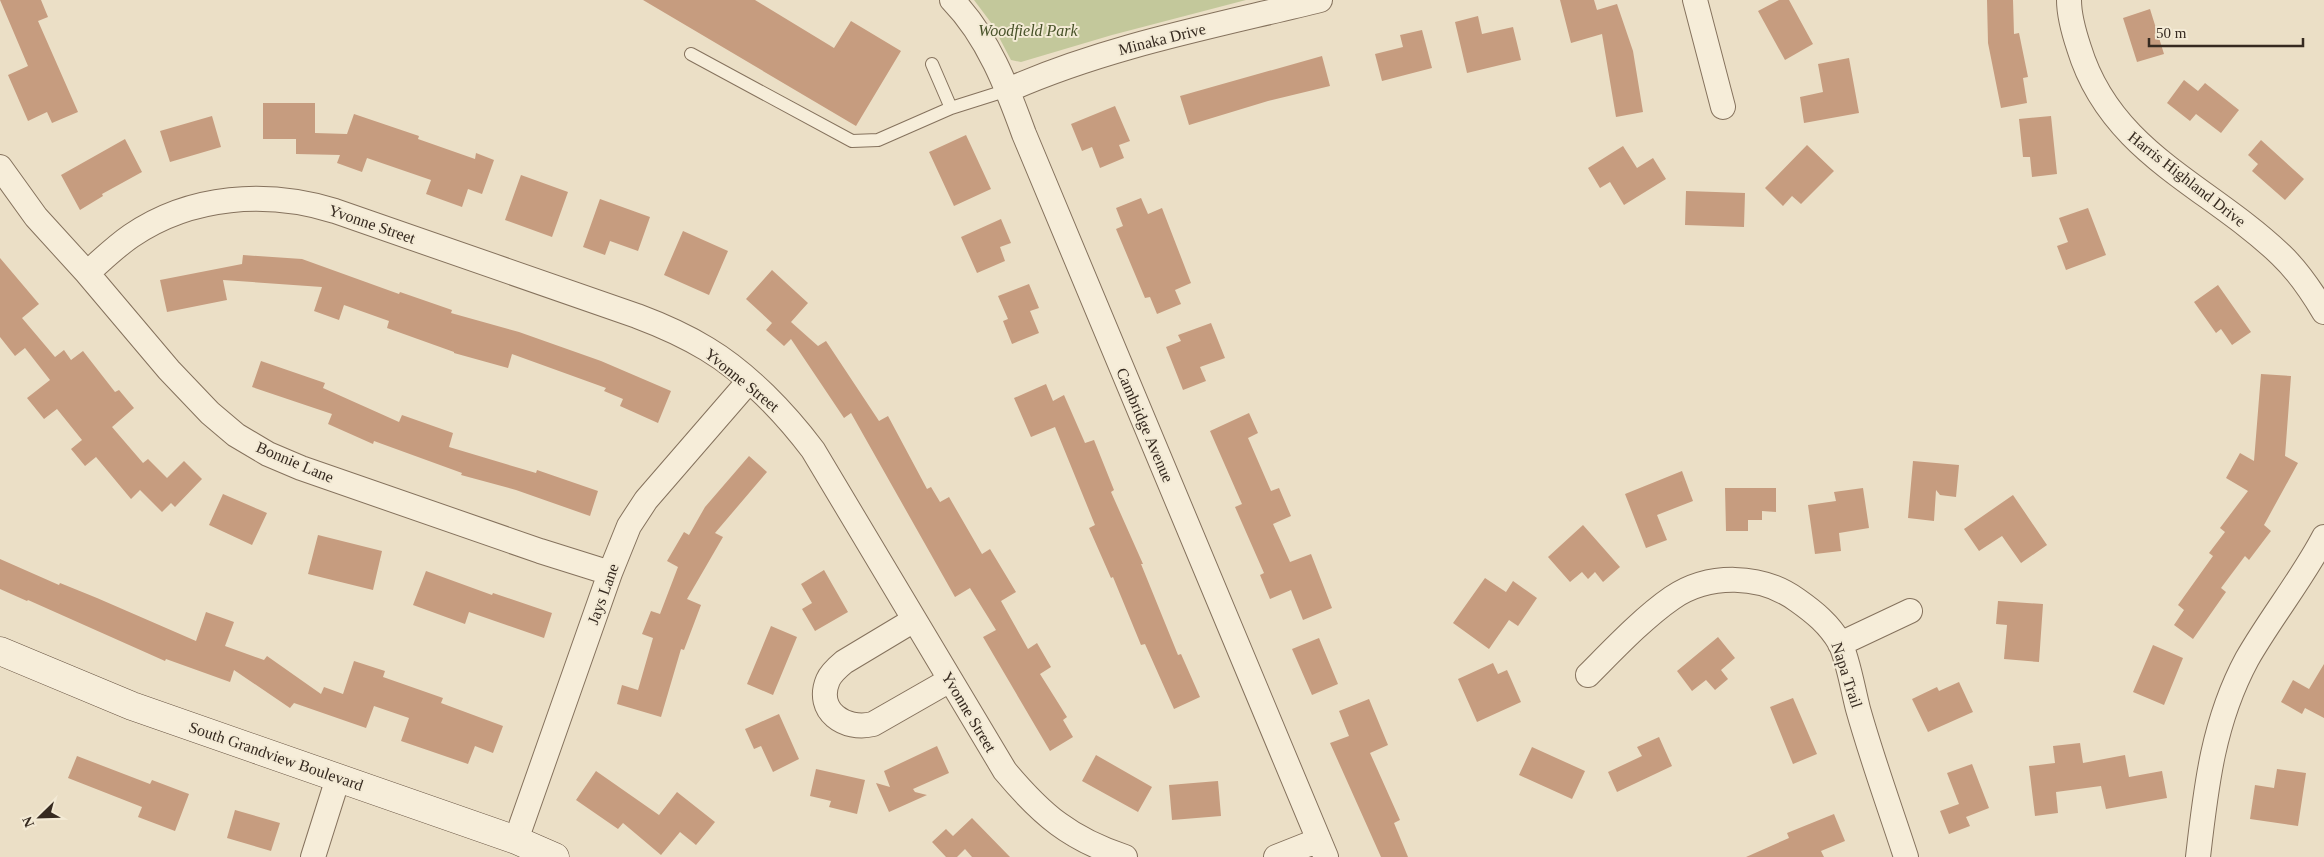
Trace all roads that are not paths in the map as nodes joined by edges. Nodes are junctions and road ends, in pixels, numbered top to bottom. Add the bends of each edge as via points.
1 (952, 0) edge
2 (1320, 0) edge
3 (1695, 0) edge
4 (2069, 0) edge
5 (691, 54) dead end
6 (932, 64) dead end
7 (1008, 90) junction
8 (1723, 107) dead end
9 (951, 108) junction
10 (0, 167) edge
11 (87, 273) junction
12 (2324, 312) edge
13 (749, 381) junction
14 (2324, 537) edge
15 (610, 573) junction
16 (1910, 612) dead end
17 (914, 620) junction
18 (1840, 644) junction
19 (0, 650) edge
20 (1588, 675) dead end
21 (950, 680) junction
22 (338, 778) junction
23 (516, 840) junction
24 (1323, 849) edge
25 (313, 857) edge
26 (555, 857) edge
27 (1124, 857) edge
28 (1276, 857) edge
29 (1906, 857) edge
30 (2198, 857) edge

1 - 7 street, Cambridge Avenue via 975,29
2 - 7 street, Minaka Drive via 1112,51 1075,62
3 - 8 street
4 - 12 street, Harris Highland Drive via 2073,30 2084,66 2095,90 2125,131 2145,150 2263,238 2310,288
5 - 9 lane via 852,141 878,140
6 - 9 lane
7 - 9 lane
7 - 24 street, Cambridge Avenue
10 - 11 street, Bonnie Lane via 36,217
11 - 13 street, Yvonne Street via 130,237 187,209 245,198 295,201 335,211 637,316 708,350
11 - 15 street, Bonnie Lane via 210,413 236,435 268,454
13 - 15 street, Jays Lane via 646,500 629,526
13 - 17 street, Yvonne Street via 790,420 813,450
14 - 30 street via 2247,660 2232,691 2209,766
15 - 23 street, Jays Lane
16 - 18 street
17 - 21 street, Yvonne Street
17 - 21 street via 835,670 825,691 830,711 850,726 867,726
18 - 20 street, Napa Trail via 1817,614 1788,593 1758,582 1713,582 1697,585 1672,598
18 - 29 street, Napa Trail
19 - 22 street, South Grandview Boulevard via 132,706
21 - 27 street, Yvonne Street via 1005,772 1031,802 1066,830
22 - 23 street, South Grandview Boulevard
22 - 25 street
23 - 26 street, South Grandview Boulevard
24 - 28 street

